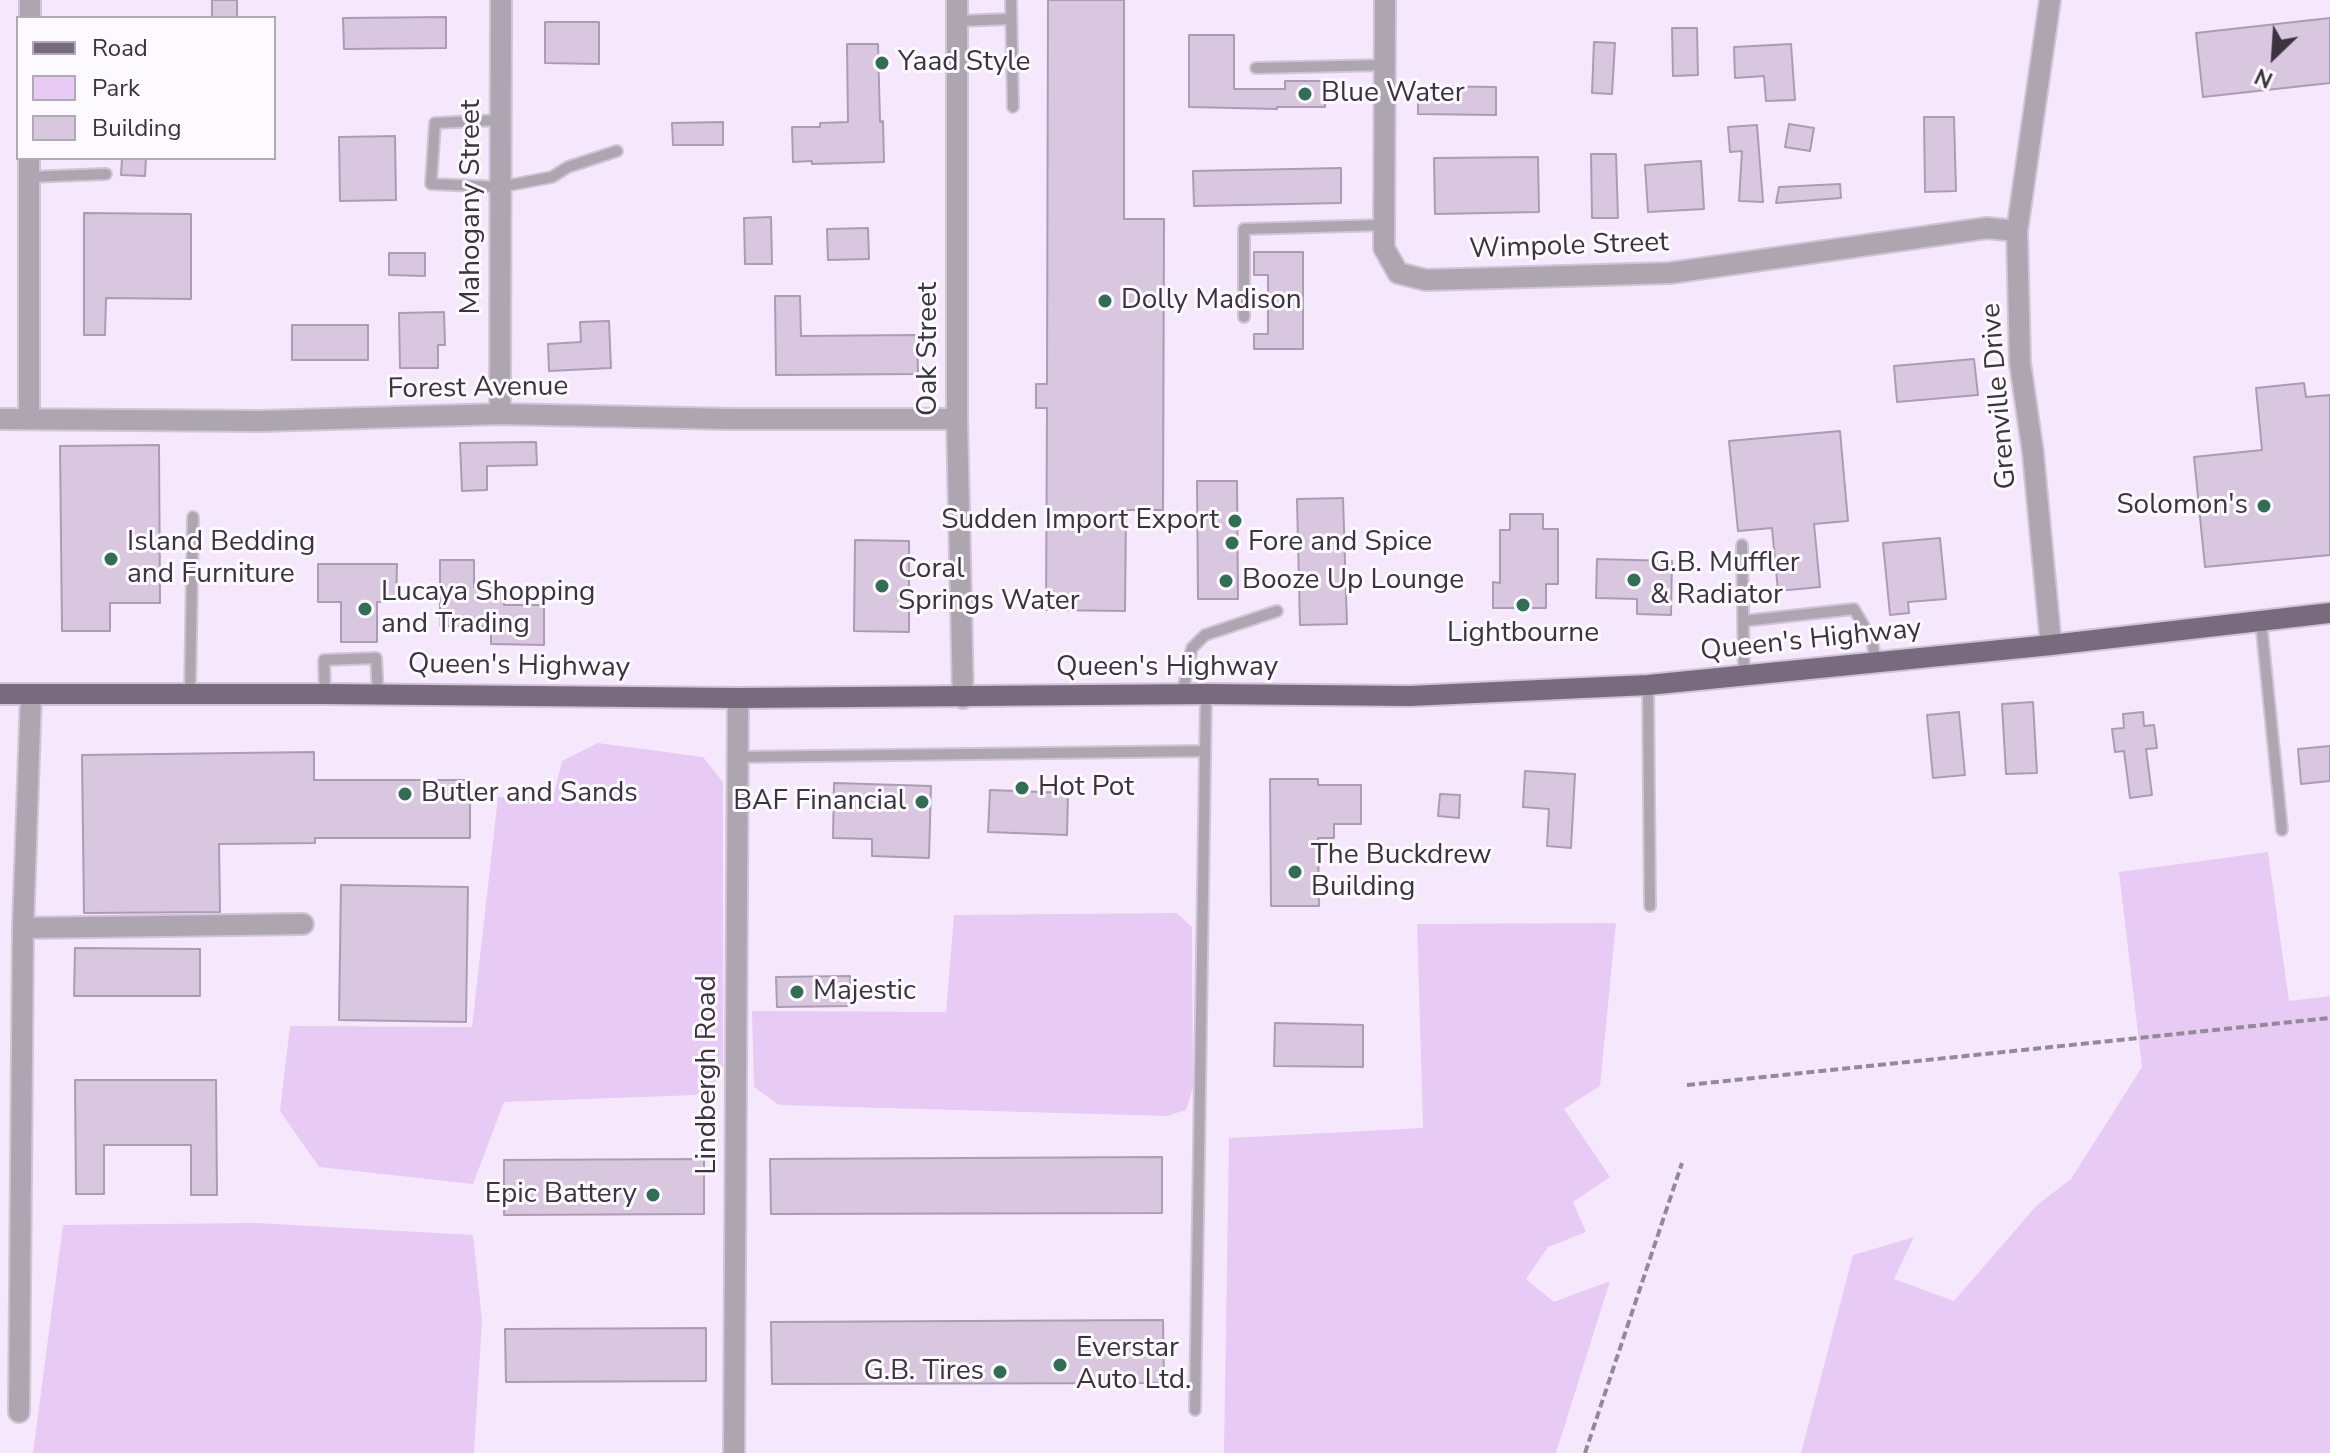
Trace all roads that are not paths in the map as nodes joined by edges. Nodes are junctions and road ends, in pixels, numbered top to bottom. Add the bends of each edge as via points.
1 (501, 0) edge
2 (1011, 0) edge
3 (1385, 0) edge
4 (2050, 0) edge
5 (957, 10) edge
6 (1010, 19) junction
7 (1385, 65) junction
8 (1256, 68) dead end
9 (1013, 107) dead end
10 (500, 120) junction
11 (617, 151) dead end
12 (29, 167) edge
13 (106, 174) dead end
14 (500, 187) junction
15 (1384, 225) junction
16 (2017, 231) junction
17 (1244, 317) dead end
18 (500, 414) junction
19 (0, 419) edge
20 (29, 419) junction
21 (957, 419) junction
22 (193, 517) dead end
23 (1742, 545) dead end
24 (1277, 611) dead end
25 (2330, 613) edge
26 (1743, 621) junction
27 (2261, 621) junction
28 (2051, 645) junction
29 (1876, 663) junction
30 (1744, 676) junction
31 (1648, 685) junction
32 (190, 693) junction
33 (0, 694) edge
34 (31, 694) junction
35 (325, 694) junction
36 (378, 694) junction
37 (1206, 694) junction
38 (1182, 695) junction
39 (738, 698) junction
40 (963, 698) junction
41 (1205, 751) junction
42 (738, 757) junction
43 (2282, 830) dead end
44 (1650, 906) dead end
45 (303, 924) dead end
46 (23, 928) junction
47 (1195, 1410) dead end
48 (19, 1412) dead end
49 (734, 1453) edge

1 - 10 street, Mahogany Street
2 - 6 lane
3 - 7 street, Wimpole Street
4 - 16 street, Grenville Drive
5 - 6 lane
5 - 21 street, Oak Street
6 - 9 lane
7 - 8 lane
7 - 15 street, Wimpole Street
10 - 14 street, Mahogany Street
10 - 14 lane via 435,123 431,184
11 - 14 lane via 552,177
12 - 13 lane
12 - 20 street
14 - 18 street, Mahogany Street
15 - 16 street, Wimpole Street via 1384,248 1398,273 1426,280 1670,273 1987,228
15 - 17 lane via 1244,229
16 - 28 street, Grenville Drive via 2020,363
18 - 20 street, Forest Avenue via 261,421
18 - 21 street, Forest Avenue
19 - 20 street, Forest Avenue
21 - 40 street, Oak Street
22 - 32 lane
23 - 26 lane
24 - 38 lane via 1205,635 1192,648
25 - 27 main road, Queen's Highway
26 - 29 lane via 1854,609 1872,640
26 - 30 lane
27 - 28 main road, Queen's Highway
27 - 43 lane
28 - 29 main road, Queen's Highway
29 - 30 main road, Queen's Highway
30 - 31 main road, Queen's Highway
31 - 37 main road, Queen's Highway via 1410,696
31 - 44 lane
32 - 34 main road, Queen's Highway
32 - 35 main road, Queen's Highway
33 - 34 main road, Queen's Highway
34 - 46 street
35 - 36 main road, Queen's Highway
35 - 36 lane via 324,660 376,658
36 - 39 main road, Queen's Highway
37 - 38 main road, Queen's Highway
37 - 41 lane
38 - 40 main road, Queen's Highway
39 - 40 main road, Queen's Highway
39 - 42 street, Lindbergh Road
41 - 42 lane
41 - 47 lane
42 - 49 street, Lindbergh Road
45 - 46 street
46 - 48 street

